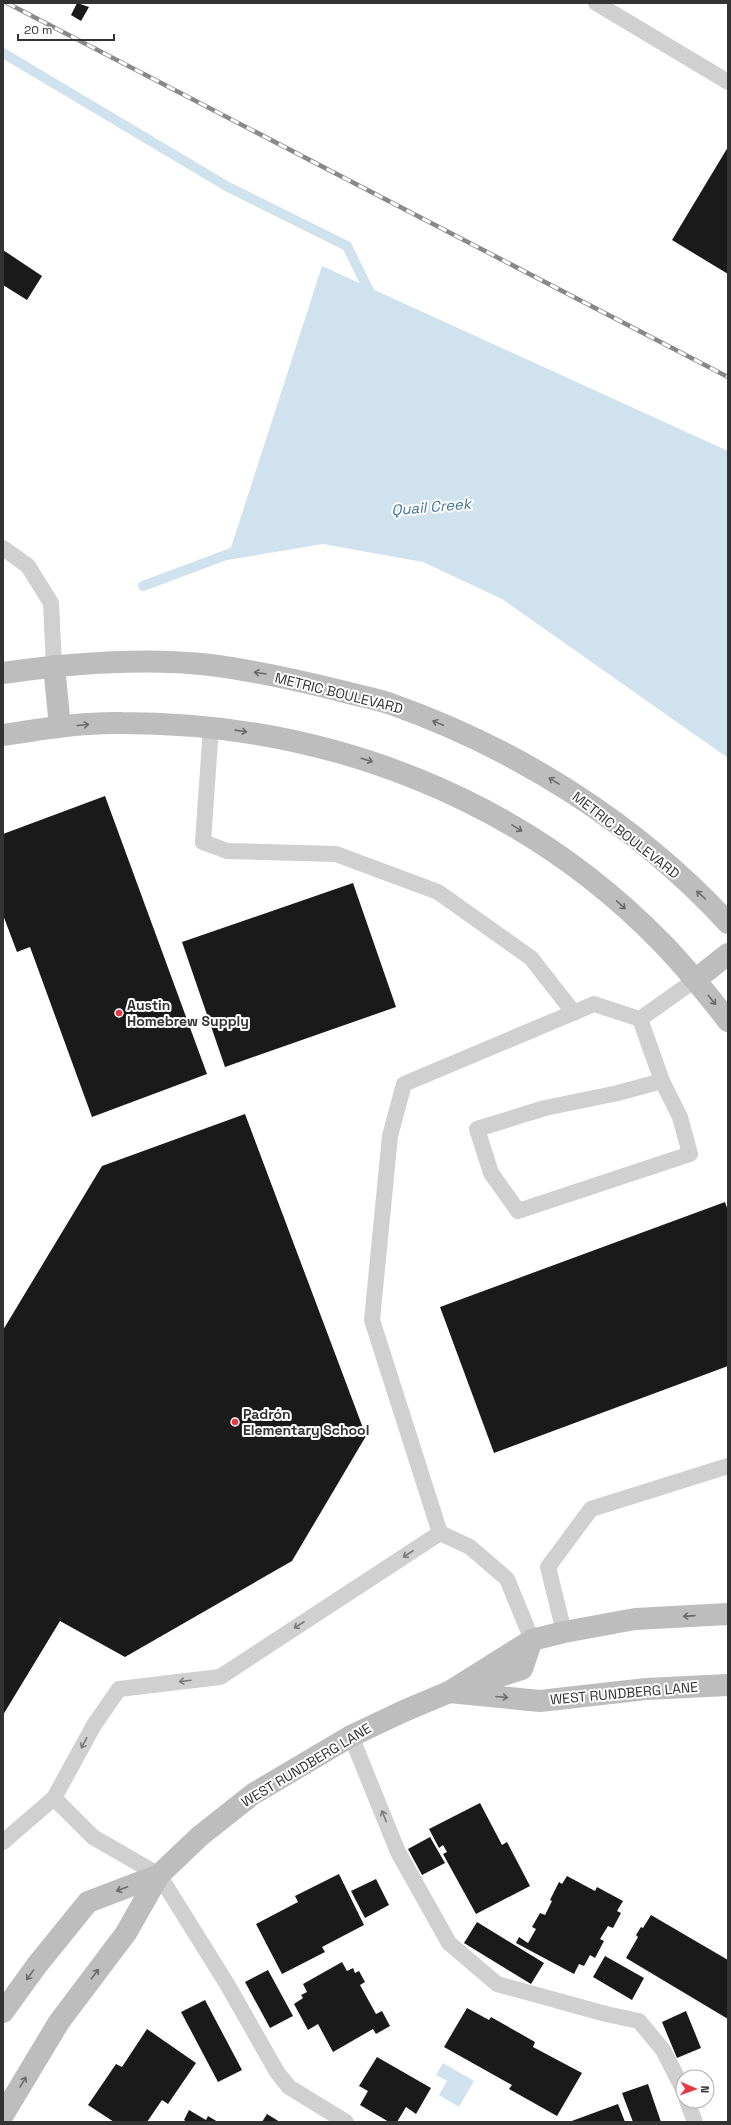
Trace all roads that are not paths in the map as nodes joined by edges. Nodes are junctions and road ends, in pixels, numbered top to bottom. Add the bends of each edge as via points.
1 (596, 3) edge
2 (728, 82) edge
3 (3, 548) edge
4 (54, 666) junction
5 (3, 673) edge
6 (60, 727) junction
7 (211, 727) junction
8 (3, 735) edge
9 (728, 923) edge
10 (728, 954) edge
11 (695, 980) junction
12 (574, 1013) junction
13 (640, 1019) junction
14 (728, 1021) edge
15 (662, 1081) junction
16 (728, 1466) edge
17 (440, 1533) junction
18 (728, 1614) edge
19 (564, 1632) junction
20 (532, 1640) junction
21 (728, 1685) edge
22 (449, 1692) junction
23 (351, 1736) junction
24 (54, 1798) junction
25 (3, 1842) edge
26 (159, 1875) junction
27 (3, 2012) edge
28 (675, 2073) edge
29 (691, 2109) edge
30 (3, 2115) edge
31 (346, 2122) edge
32 (695, 2122) edge

1 - 2 lane
3 - 4 lane via 28,566 51,603
4 - 5 main road, METRIC BOULEVARD
4 - 6 main road
9 -> 4 main road, METRIC BOULEVARD via 654,854 589,802 526,765 460,732 390,703 298,680 210,665 134,662
6 -> 7 main road via 120,722
6 - 8 main road
7 -> 11 main road via 287,738 370,760 493,813 551,850 611,896 664,945
7 - 12 lane via 203,842 227,851 336,854 438,892 531,958
10 - 11 main road
11 - 13 lane
11 -> 14 main road
12 - 13 lane via 594,1004
12 - 17 lane via 404,1084 390,1136 372,1320
13 - 15 lane
15 - 15 lane via 545,1108 478,1129 491,1173 518,1211 690,1154 680,1117
16 - 19 lane via 591,1509 548,1567
17 - 20 lane via 470,1547 507,1579
17 -> 24 lane via 220,1677 119,1689 94,1725
18 -> 19 main road via 634,1619
19 - 20 main road
20 - 22 main road via 522,1669
22 -> 21 main road, WEST RUNDBERG LANE via 540,1701 646,1689
22 - 23 main road, WEST RUNDBERG LANE
23 - 26 main road, WEST RUNDBERG LANE via 253,1794 200,1836
28 -> 23 lane via 663,2050 639,2021 497,1984 449,1943 398,1852
24 - 25 lane
24 - 26 lane via 93,1837
26 -> 27 main road, WEST RUNDBERG LANE via 88,1902
30 -> 26 main road, WEST RUNDBERG LANE via 59,2022 126,1933
26 - 31 lane via 227,1984 277,2072 289,2087
29 - 32 lane

